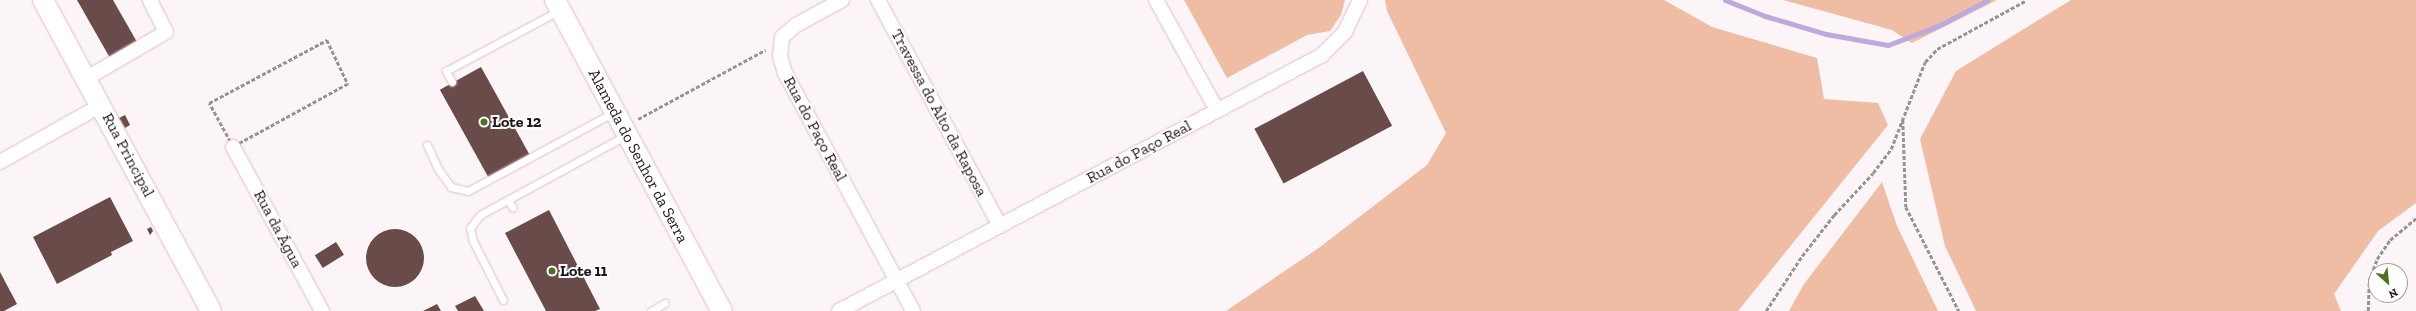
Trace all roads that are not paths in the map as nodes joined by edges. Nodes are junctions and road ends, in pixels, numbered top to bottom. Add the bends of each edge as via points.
1 (43, 0) edge
2 (150, 0) edge
3 (842, 0) edge
4 (878, 0) edge
5 (1156, 0) edge
6 (1360, 0) edge
7 (557, 5) edge
8 (87, 78) junction
9 (452, 82) dead end
10 (101, 105) junction
11 (1217, 110) junction
12 (622, 125) junction
13 (427, 145) dead end
14 (233, 147) road end
15 (0, 162) edge
16 (508, 200) junction
17 (513, 208) dead end
18 (1000, 226) junction
19 (896, 281) junction
20 (503, 300) dead end
21 (665, 304) dead end
22 (211, 311) edge
23 (322, 311) edge
24 (651, 311) edge
25 (722, 311) edge
26 (839, 311) edge
27 (913, 311) edge

1 - 8 street, Rua Principal
2 - 8 street via 166,32
3 - 19 street, Rua do Paço Real via 796,25 782,37 780,56 785,73
4 - 18 street, Travessa do Alto da Raposa
5 - 11 street
6 - 11 street, Rua do Paço Real via 1345,32 1322,55
7 - 9 lane via 446,71
7 - 12 street, Alameda do Senhor da Serra
8 - 10 street, Rua Principal
10 - 15 street
10 - 22 street, Rua Principal
11 - 18 street, Rua do Paço Real
12 - 13 lane via 468,191 451,187 438,169
12 - 16 lane
12 - 25 street, Alameda do Senhor da Serra
14 - 23 street, Rua da Água
16 - 17 lane
16 - 20 lane via 480,215 470,228 473,241
18 - 19 street, Rua do Paço Real
19 - 26 street, Rua do Paço Real
19 - 27 street, Rua do Paço Real
21 - 24 lane

